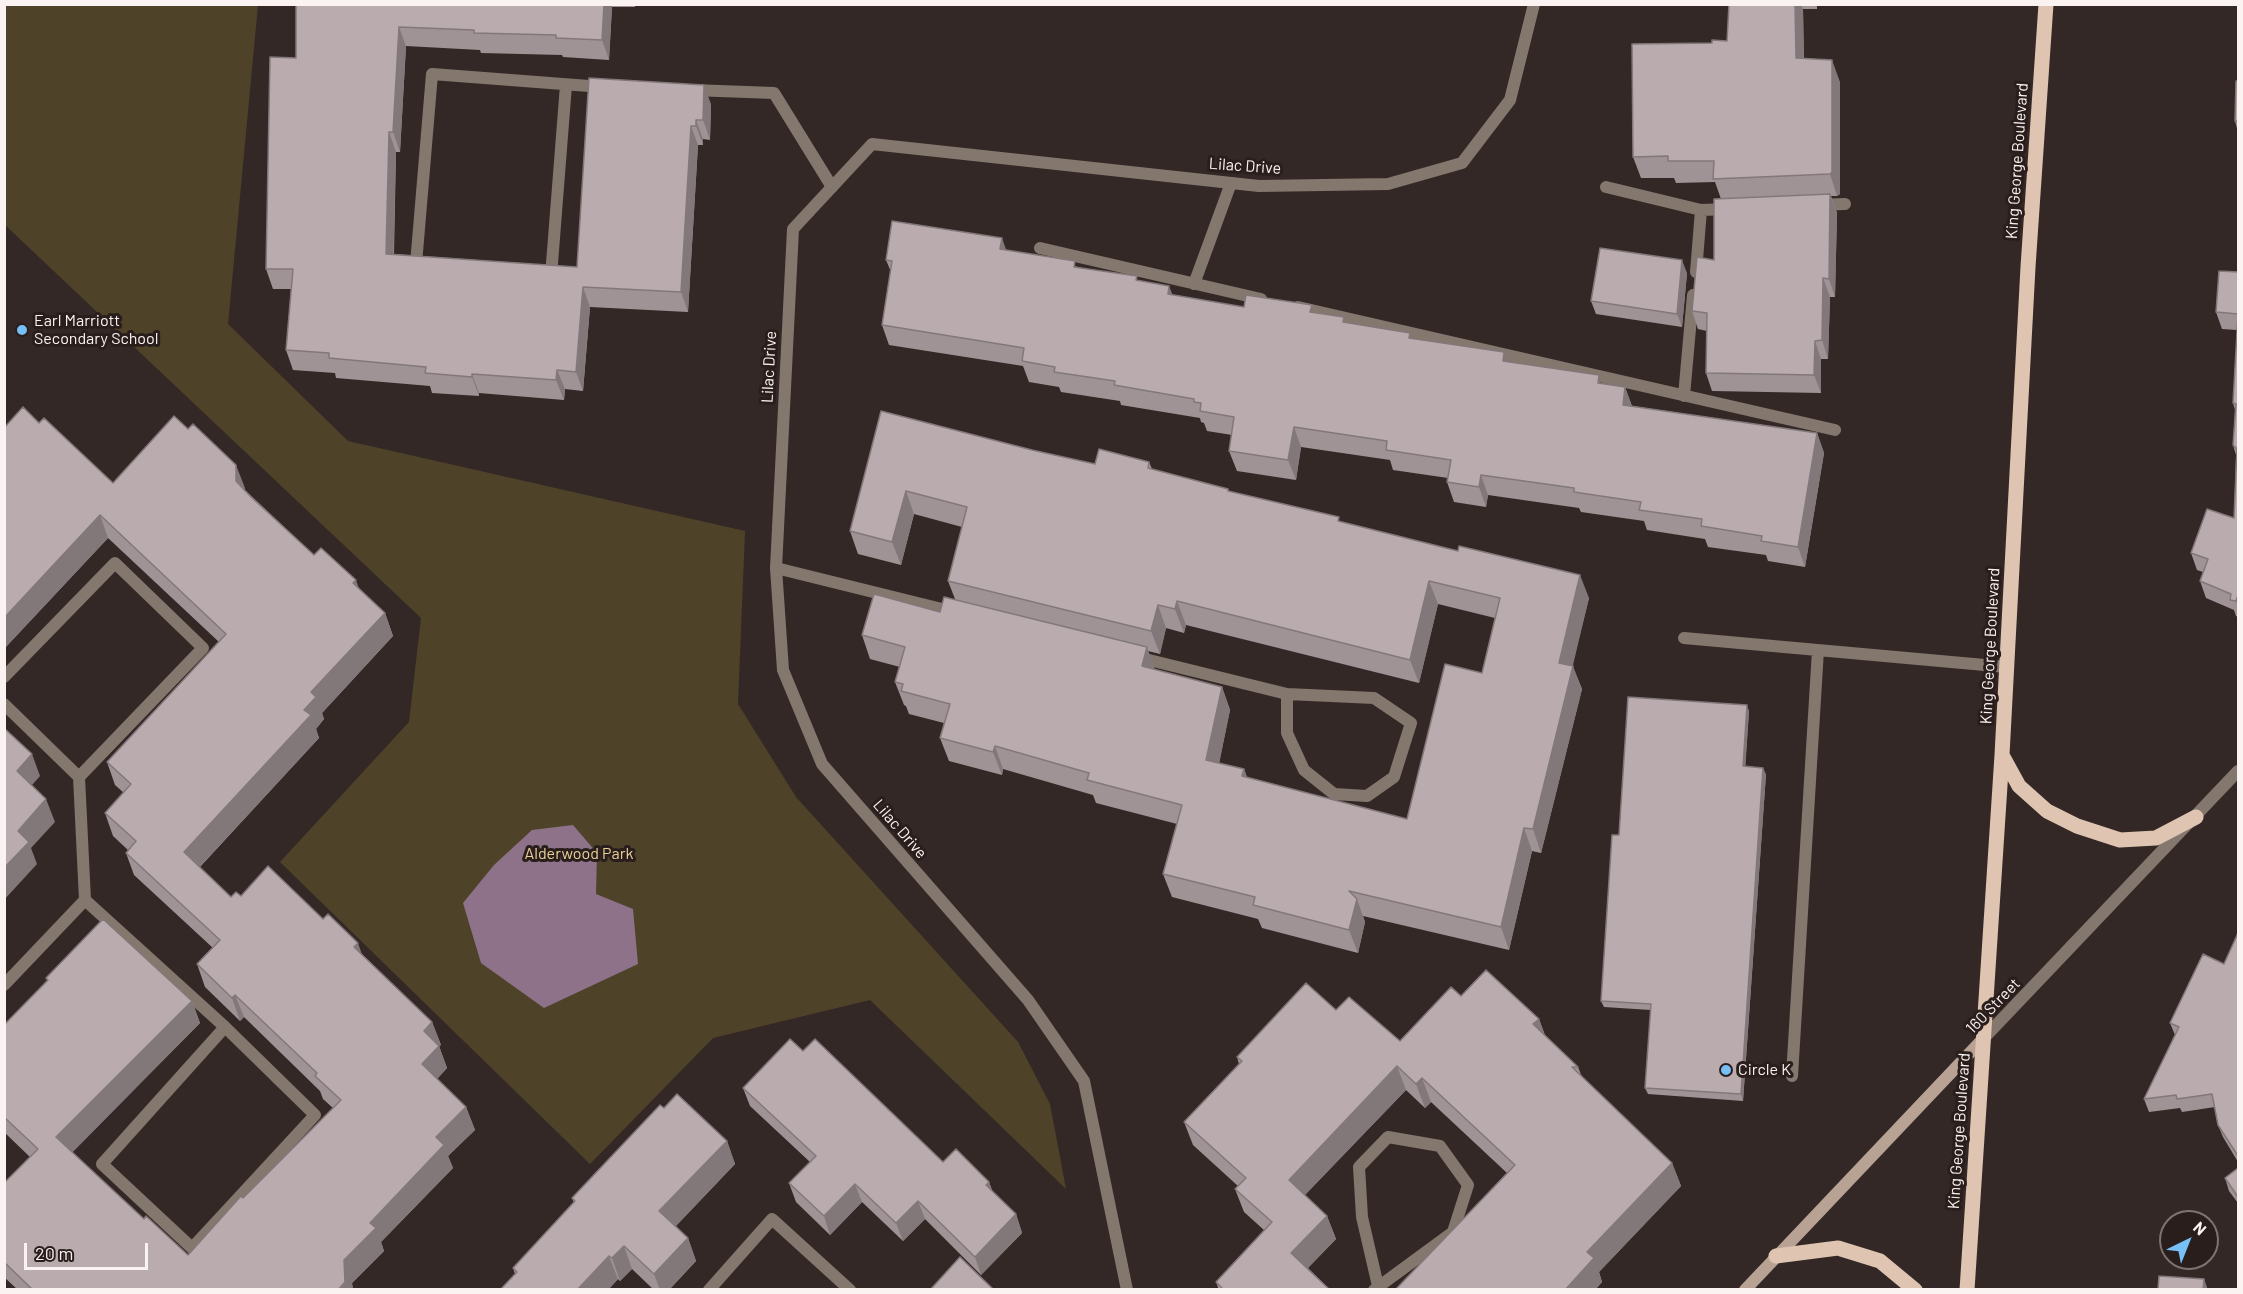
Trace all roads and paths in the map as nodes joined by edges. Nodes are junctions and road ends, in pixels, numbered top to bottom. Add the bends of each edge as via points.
1 (1534, 4) edge
2 (2046, 4) edge
3 (566, 85) junction
4 (611, 87) edge
5 (677, 89) edge
6 (1231, 183) junction
7 (832, 187) junction
8 (1606, 187) dead end
9 (1845, 204) dead end
10 (1809, 206) edge
11 (1737, 209) edge
12 (1701, 210) junction
13 (1040, 248) dead end
14 (439, 266) edge
15 (529, 274) edge
16 (1194, 284) junction
17 (1684, 396) junction
18 (1835, 430) dead end
19 (776, 568) junction
20 (966, 615) edge
21 (1684, 638) dead end
22 (1818, 650) junction
23 (1129, 654) edge
24 (2007, 667) junction
25 (4, 677) edge
26 (1287, 694) junction
27 (4, 704) edge
28 (2002, 755) junction
29 (2238, 771) edge
30 (79, 777) junction
31 (2196, 817) junction
32 (85, 900) junction
33 (4, 985) edge
34 (225, 1027) junction
35 (1983, 1039) junction
36 (1792, 1076) dead end
37 (1776, 1256) junction
38 (1376, 1288) edge
39 (709, 1290) edge
40 (850, 1290) edge
41 (1127, 1290) edge
42 (1745, 1290) edge
43 (1915, 1290) edge
44 (1967, 1290) edge

1 - 6 street, Lilac Drive via 1510,100 1462,162 1388,184
2 - 24 main road, King George Boulevard
3 - 4 street
3 - 14 street via 432,74 416,264
3 - 15 street via 551,276
5 - 7 street via 774,93
6 - 7 street, Lilac Drive via 872,144
6 - 16 street
7 - 19 street, Lilac Drive via 793,228
8 - 12 street
9 - 10 street
11 - 12 street
12 - 17 street
13 - 16 street
16 - 17 street
17 - 18 street
19 - 20 street
19 - 41 street, Lilac Drive via 783,670 822,764 1028,1000 1084,1081
21 - 22 street
22 - 24 street
22 - 36 street
23 - 26 street
24 - 28 main road, King George Boulevard
25 - 30 street via 115,563 203,648
26 - 26 street via 1287,733 1304,770 1334,794 1367,796 1394,777 1411,723 1374,698
27 - 30 street
28 - 31 main road via 2019,786 2047,811 2120,840 2156,838
28 - 35 main road, King George Boulevard
29 - 31 street, 160 Street
30 - 32 street
31 - 35 street, 160 Street
32 - 33 street
32 - 34 street
34 - 34 street via 315,1115 192,1248 102,1164
35 - 37 main road, 160 Street
35 - 44 main road, King George Boulevard
37 - 42 main road, 160 Street
37 - 43 main road via 1838,1248 1880,1261
38 - 38 street via 1362,1217 1359,1167 1388,1137 1440,1146 1468,1185 1453,1232
39 - 40 street via 772,1219

